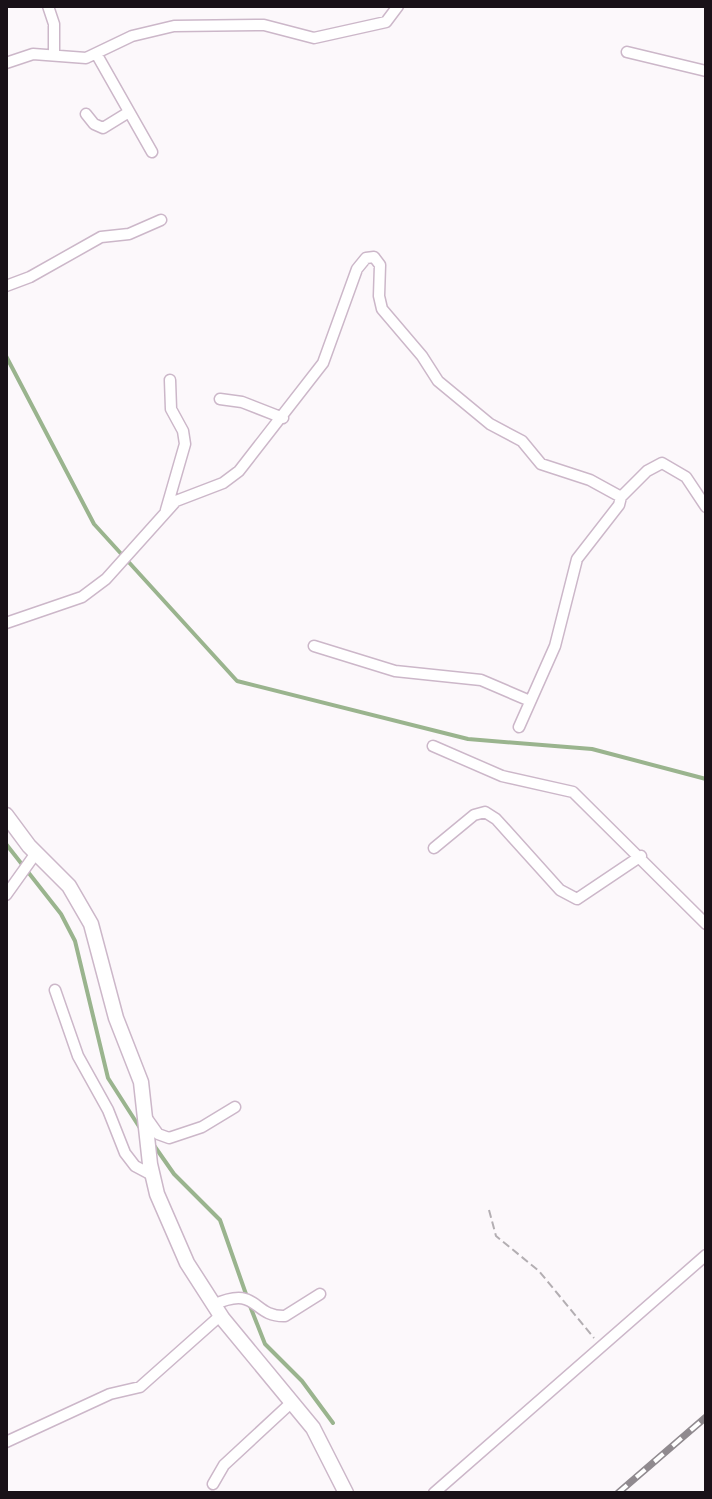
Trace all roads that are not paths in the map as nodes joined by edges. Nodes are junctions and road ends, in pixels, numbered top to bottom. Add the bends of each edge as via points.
1 (48, 6) edge
2 (398, 6) edge
3 (627, 52) dead end
4 (54, 55) junction
5 (97, 55) junction
6 (6, 63) edge
7 (706, 71) edge
8 (129, 112) junction
9 (86, 114) dead end
10 (152, 152) dead end
11 (161, 220) dead end
12 (6, 286) edge
13 (170, 380) dead end
14 (220, 399) dead end
15 (283, 418) junction
16 (621, 497) junction
17 (706, 507) edge
18 (165, 512) junction
19 (6, 623) edge
20 (314, 646) dead end
21 (530, 701) junction
22 (519, 727) dead end
23 (433, 746) dead end
24 (6, 815) edge
25 (434, 848) dead end
26 (36, 853) junction
27 (641, 856) junction
28 (6, 895) edge
29 (706, 924) edge
30 (55, 990) dead end
31 (235, 1107) dead end
32 (146, 1117) junction
33 (152, 1175) junction
34 (706, 1255) edge
35 (320, 1294) dead end
36 (217, 1310) junction
37 (292, 1402) junction
38 (6, 1442) edge
39 (213, 1484) dead end
40 (346, 1493) edge
41 (434, 1493) edge

1 - 4 street
2 - 5 street via 386,22 323,38 264,25 196,23 132,36
3 - 7 street
4 - 5 street
4 - 6 street via 22,56
5 - 8 street
8 - 9 street via 103,128
8 - 10 street
11 - 12 street via 129,234 101,237
13 - 18 street via 171,409 185,444
14 - 15 street
15 - 16 street via 323,363 357,269 374,257 380,265 382,309 438,381 490,424 522,441 541,464
15 - 18 street via 231,479 184,496
16 - 17 street via 662,463 686,477
16 - 21 street via 571,572 557,638
18 - 19 street via 89,593
20 - 21 street via 395,671 481,680
21 - 22 street
23 - 27 street via 502,776 568,789
24 - 26 street
25 - 27 street via 485,812 560,890 577,899
26 - 28 street
26 - 32 street via 69,886 91,924 116,1018 141,1082
27 - 29 street
30 - 33 street via 84,1068 125,1153
31 - 32 street via 202,1127 169,1138 158,1134
32 - 33 street
33 - 36 street via 178,1245
34 - 41 street
35 - 36 street via 285,1316 247,1297 230,1298
36 - 37 street
36 - 38 street via 140,1387 110,1394
37 - 39 street via 224,1465
37 - 40 street via 313,1428

